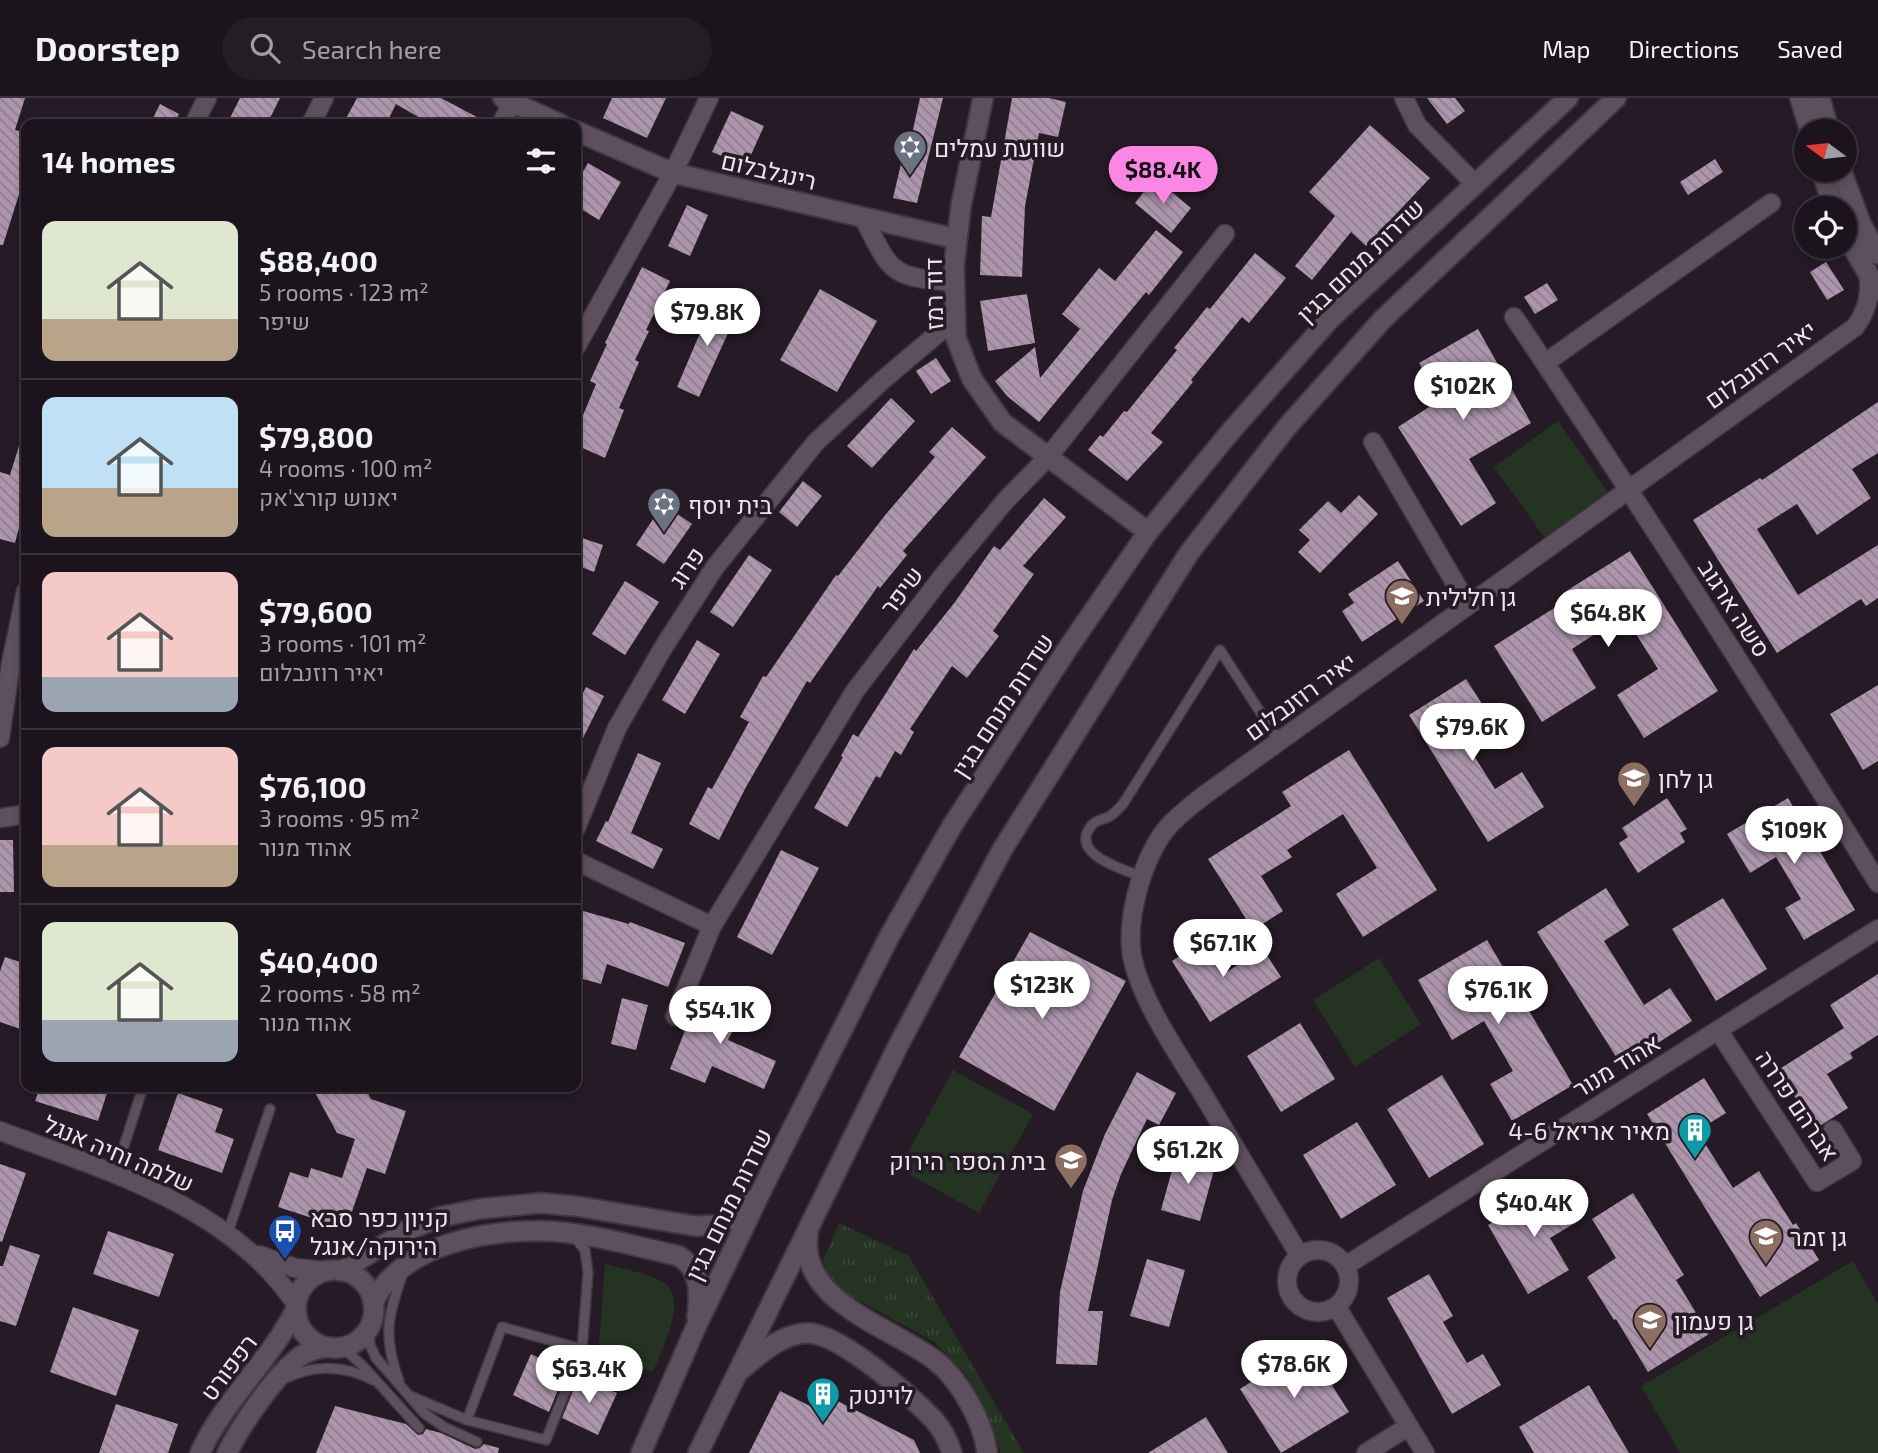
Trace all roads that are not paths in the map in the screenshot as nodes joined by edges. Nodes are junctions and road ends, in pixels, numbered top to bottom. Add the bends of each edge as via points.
1 (207, 98) edge
2 (324, 98) edge
3 (709, 98) edge
4 (983, 98) edge
5 (1404, 98) edge
6 (1568, 98) edge
7 (1616, 98) edge
8 (1800, 98) edge
9 (1820, 98) edge
10 (508, 101) edge
11 (196, 119) edge
12 (314, 119) edge
13 (503, 119) edge
14 (549, 119) edge
15 (1806, 119) edge
16 (1826, 119) edge
17 (581, 133) edge
18 (673, 173) junction
19 (1845, 182) edge
20 (1475, 184) junction
21 (1771, 203) dead end
22 (863, 217) junction
23 (1225, 234) dead end
24 (957, 239) junction
25 (1878, 254) edge
26 (1857, 255) edge
27 (954, 282) junction
28 (1874, 284) edge
29 (1514, 317) dead end
30 (956, 318) junction
31 (1878, 323) edge
32 (1855, 327) junction
33 (581, 338) edge
34 (1545, 363) junction
35 (1373, 442) dead end
36 (1049, 457) junction
37 (1630, 489) junction
38 (1148, 532) junction
39 (1468, 605) junction
40 (21, 615) edge
41 (0, 738) edge
42 (1279, 741) junction
43 (21, 815) edge
44 (581, 816) edge
45 (0, 818) edge
46 (581, 864) edge
47 (1142, 877) junction
48 (1878, 883) edge
49 (712, 926) junction
50 (1878, 929) edge
51 (675, 1016) dead end
52 (1718, 1030) junction
53 (142, 1092) edge
54 (270, 1109) dead end
55 (1833, 1130) dead end
56 (0, 1131) edge
57 (115, 1174) junction
58 (765, 1183) junction
59 (810, 1222) junction
60 (571, 1234) junction
61 (227, 1235) junction
62 (250, 1251) junction
63 (1300, 1256) junction
64 (406, 1265) junction
65 (1345, 1266) junction
66 (334, 1271) junction
67 (373, 1302) junction
68 (1336, 1306) junction
69 (296, 1307) junction
70 (369, 1327) junction
71 (695, 1329) junction
72 (335, 1347) junction
73 (582, 1349) junction
74 (736, 1374) junction
75 (275, 1383) junction
76 (378, 1383) junction
77 (401, 1386) junction
78 (408, 1395) junction
79 (467, 1420) junction
80 (1409, 1426) junction
81 (419, 1428) dead end
82 (477, 1442) dead end
83 (200, 1453) edge
84 (227, 1453) edge
85 (641, 1453) edge
86 (698, 1453) edge
87 (952, 1453) edge
88 (987, 1453) edge
89 (1366, 1453) edge
90 (1425, 1453) edge

1 - 11 street
2 - 12 street
3 - 18 street
4 - 24 main road, דוד רמז
5 - 20 street via 1417,125
6 - 20 main road, שדרות מנחם בגין
7 - 59 main road via 1383,319 1287,427 1189,553 1002,850
8 - 15 main road
9 - 16 main road
10 - 13 street
10 - 14 main road
17 - 18 main road, רינגלבלום
18 - 22 main road, רינגלבלום
18 - 33 street
19 - 25 main road
20 - 38 main road, שדרות מנחם בגין via 1331,318
21 - 34 street
22 - 24 main road, רינגלבלום
22 - 27 street via 891,268 913,279
23 - 36 street, שיפר
24 - 27 main road, דוד רמז
26 - 28 main road
27 - 30 main road, דוד רמז
28 - 32 street, יאיר רוזנבלום
29 - 34 street, סשה ארגוב
30 - 36 main road, דוד רמז via 956,338 972,379 1002,422
30 - 44 street, פרוג via 816,442 715,567 617,728
31 - 32 street, יאיר רוזנבלום
32 - 37 street, יאיר רוזנבלום
34 - 37 street, סשה ארגוב
35 - 39 street
36 - 38 main road, דוד רמז
36 - 49 street, שיפר via 942,577 855,691
37 - 39 street, יאיר רוזנבלום
37 - 48 street, סשה ארגוב
38 - 58 main road, שדרות מנחם בגין via 952,826 889,937
39 - 42 street, יאיר רוזנבלום
40 - 41 street
42 - 47 street, יאיר רוזנבלום via 1168,827
42 - 47 lane via 1220,650 1123,804 1111,816 1097,820 1086,837 1094,856
43 - 45 street
46 - 49 street
47 - 63 street, יאיר רוזנבלום via 1132,922 1131,949 1138,976 1182,1060
49 - 51 street, שיפר
50 - 52 street, אהוד מנור
52 - 55 street, אברהם פררה via 1816,1182 1852,1161
52 - 65 street, אהוד מנור
53 - 57 lane
54 - 61 lane
56 - 57 street, שלמה וחיה אנגל
57 - 61 street, שלמה וחיה אנגל via 188,1207
58 - 66 main road via 745,1208 719,1225 695,1226 541,1203 479,1209 440,1217 406,1231
58 - 71 main road, שדרות מנחם בגין
59 - 74 main road
59 - 88 main road via 807,1254 817,1279 844,1305 936,1360 952,1376 972,1409
60 - 64 main road via 541,1231 483,1236 448,1244
60 - 71 main road via 679,1255 688,1261 698,1285
60 - 73 lane via 585,1250 588,1273
61 - 62 street, שלמה וחיה אנגל
62 - 66 street, שלמה וחיה אנגל via 295,1268
62 - 69 street, שלמה וחיה אנגל via 282,1284
63 - 65 street via 1328,1252
63 - 68 street via 1288,1273 1294,1302 1312,1312
64 - 67 main road via 382,1285
64 - 77 lane via 388,1333 389,1353
65 - 68 street via 1348,1289
66 - 67 main road via 362,1281
66 - 69 main road via 306,1282
67 - 70 main road
68 - 80 street
69 - 72 main road via 309,1338
69 - 83 main road, רפפורט via 285,1331 220,1418
70 - 72 main road via 353,1343
70 - 77 lane via 376,1358
71 - 85 main road, שדרות מנחם בגין
72 - 75 main road, רפפורט via 304,1353
72 - 76 lane
73 - 79 lane via 546,1440
73 - 79 lane via 502,1327
74 - 86 main road
74 - 87 main road via 785,1339 809,1333 825,1338 867,1362 935,1421
75 - 76 lane via 324,1366 358,1372
75 - 84 main road, רפפורט
76 - 81 lane
77 - 78 lane
78 - 79 lane
78 - 82 lane via 444,1427
80 - 89 street
80 - 90 street

